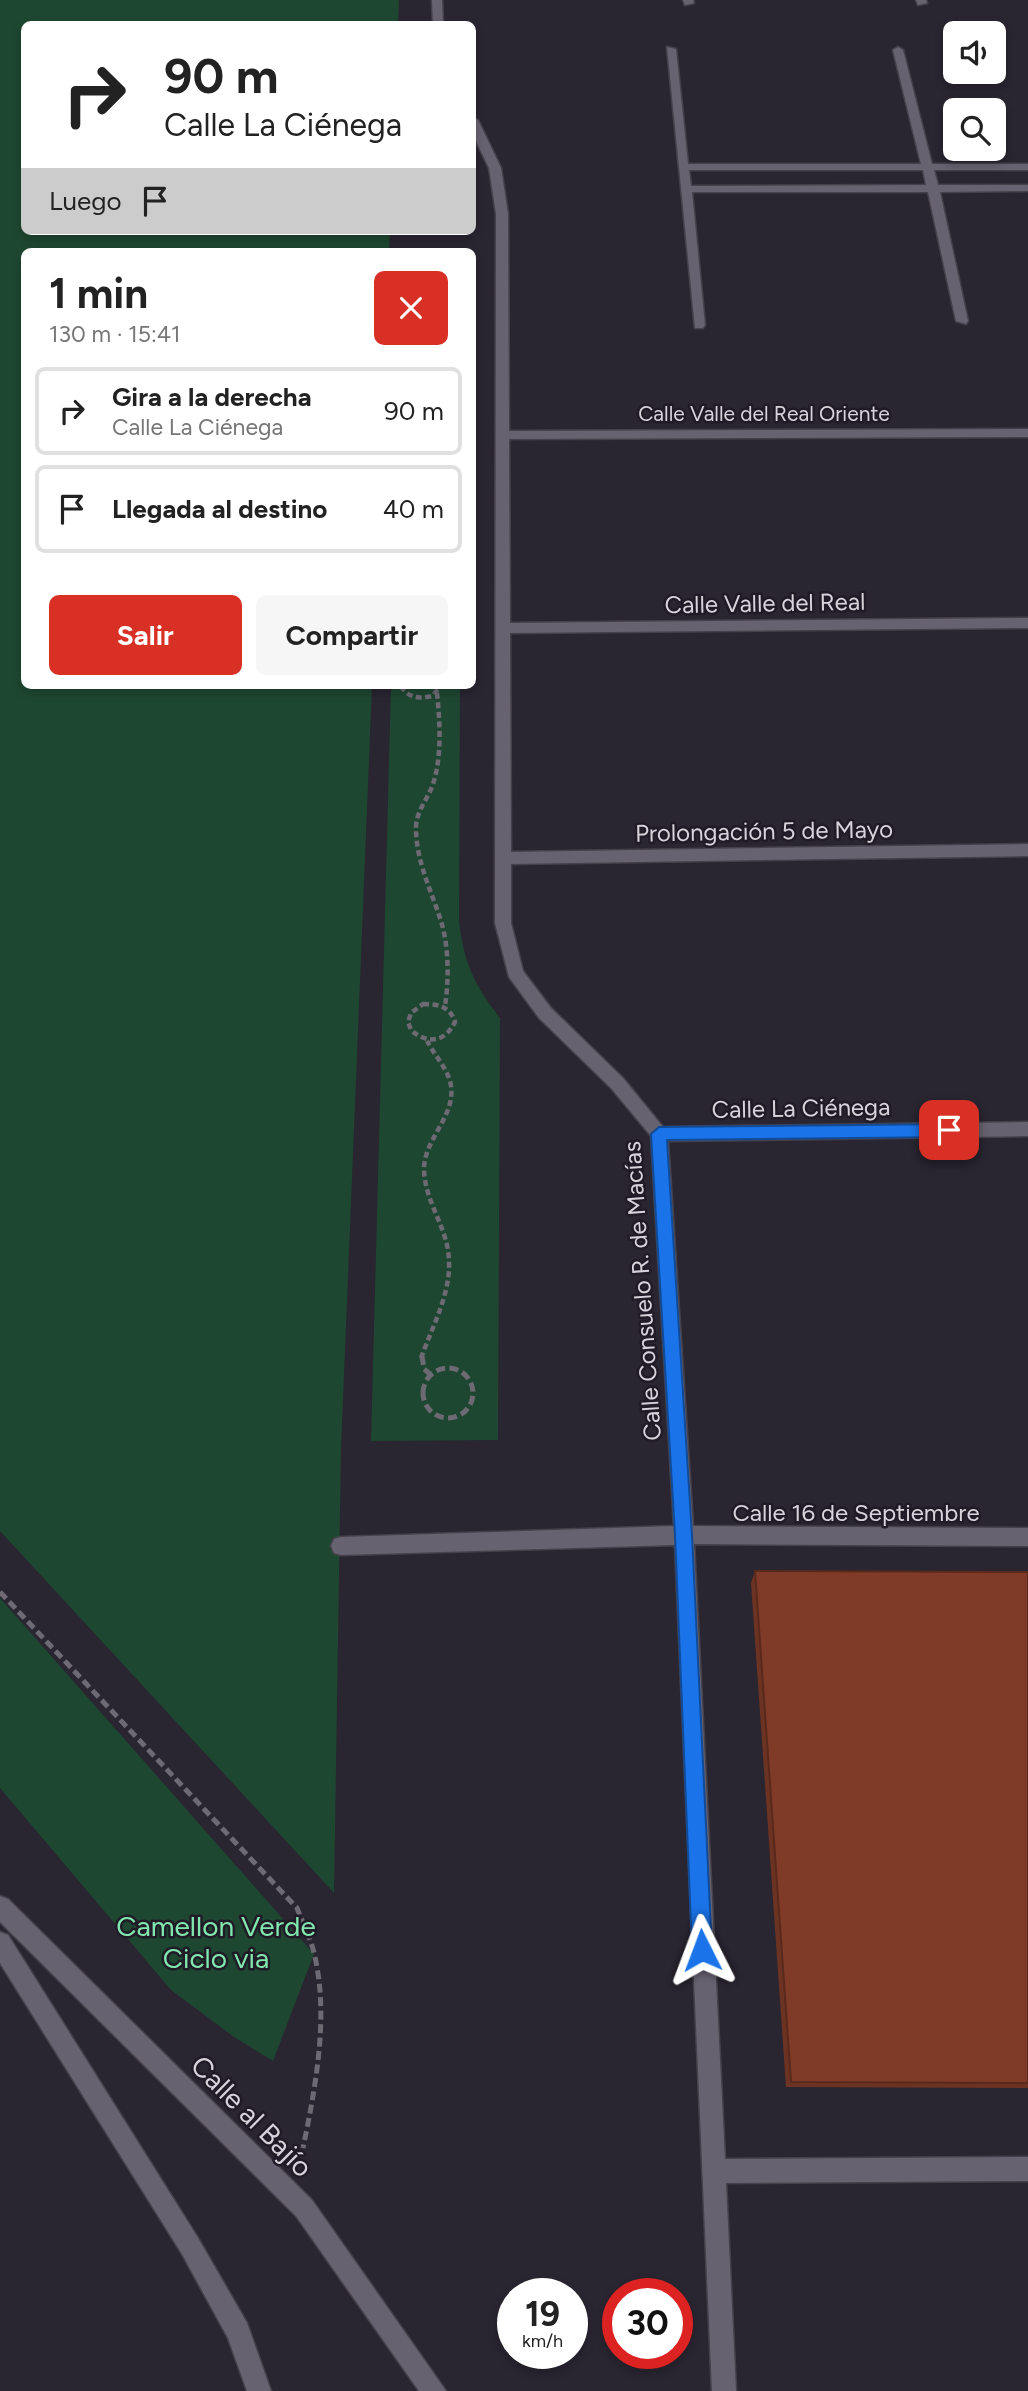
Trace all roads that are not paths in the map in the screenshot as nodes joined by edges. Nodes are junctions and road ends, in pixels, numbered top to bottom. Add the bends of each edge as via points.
1 (437, 0) edge
2 (438, 21) edge
3 (671, 49) dead end
4 (898, 50) dead end
5 (476, 128) edge
6 (683, 167) junction
7 (926, 167) junction
8 (1028, 167) edge
9 (933, 188) junction
10 (1028, 188) edge
11 (686, 189) junction
12 (962, 321) dead end
13 (699, 325) dead end
14 (1028, 433) edge
15 (501, 435) junction
16 (1028, 623) edge
17 (502, 628) junction
18 (1028, 850) edge
19 (501, 858) junction
20 (1028, 1129) edge
21 (659, 1134) junction
22 (684, 1535) junction
23 (1028, 1537) edge
24 (341, 1546) dead end
25 (0, 1906) edge
26 (0, 1943) edge
27 (1028, 2169) edge
28 (713, 2171) junction
29 (259, 2391) edge
30 (434, 2391) edge
31 (724, 2391) edge

1 - 2 street
3 - 6 street
4 - 7 street
5 - 15 street, Calle Consuelo R. de Macías via 495,168 502,214
6 - 7 street
6 - 11 street
7 - 8 street
7 - 9 street
9 - 10 street
9 - 11 street
9 - 12 street
11 - 13 street
14 - 15 street, Calle Valle del Real Oriente
15 - 17 street, Calle Consuelo R. de Macías
16 - 17 street, Calle Valle del Real
17 - 19 street, Calle Consuelo R. de Macías
18 - 19 street, Prolongación 5 de Mayo
19 - 21 street, Calle Consuelo R. de Macías via 503,923 515,973 545,1013 617,1083
20 - 21 street, Calle La Ciénega
21 - 22 street, Calle Consuelo R. de Macías
22 - 23 street, Calle 16 de Septiembre
22 - 24 street, Calle 16 de Septiembre
22 - 28 street, Calle Consuelo R. de Macías
25 - 30 street, Calle al Bajío via 304,2208
26 - 29 street via 190,2246 238,2332
27 - 28 street
28 - 31 street, Calle Consuelo R. de Macías

